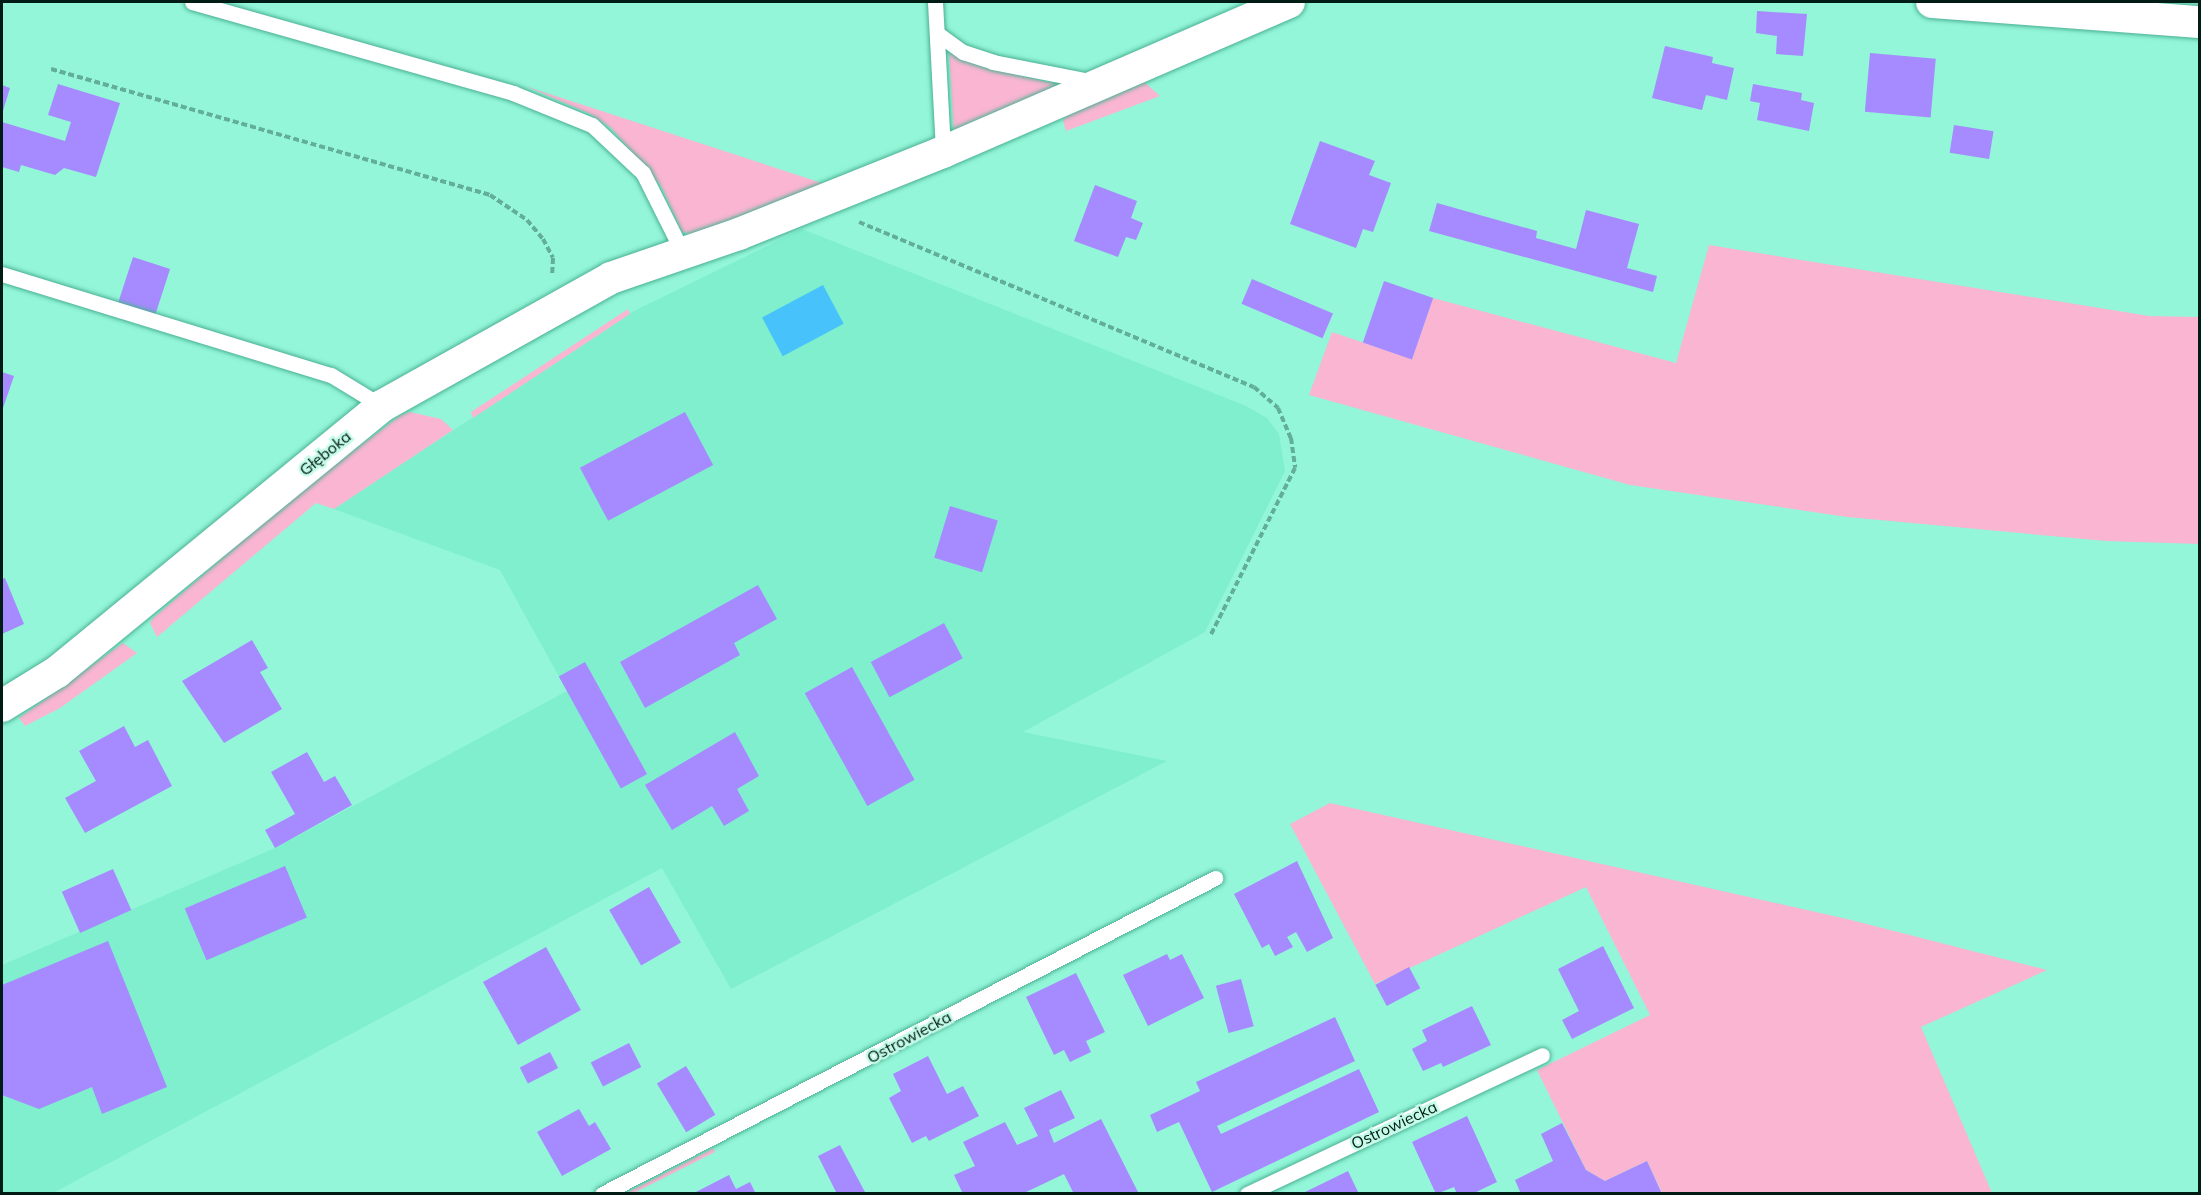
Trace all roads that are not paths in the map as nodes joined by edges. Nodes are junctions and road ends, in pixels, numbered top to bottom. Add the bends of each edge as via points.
1 (192, 2) edge
2 (935, 2) edge
3 (1289, 2) edge
4 (1932, 2) edge
5 (2199, 22) edge
6 (938, 34) junction
7 (1108, 82) junction
8 (943, 152) junction
9 (683, 254) junction
10 (2, 273) edge
11 (382, 406) junction
12 (2, 706) edge
13 (1215, 878) dead end
14 (1542, 1055) dead end
15 (602, 1194) edge
16 (1247, 1194) edge

1 - 9 lane via 513,93 592,125 643,173
2 - 6 lane
3 - 7 street, Głęboka
4 - 5 street
6 - 7 lane via 963,52 993,62
6 - 8 lane
7 - 8 street, Głęboka
8 - 9 street, Głęboka
9 - 11 street, Głęboka via 611,278
10 - 11 lane via 331,375
11 - 12 street, Głęboka via 57,672
13 - 15 lane, Ostrowiecka
14 - 16 lane, Ostrowiecka

